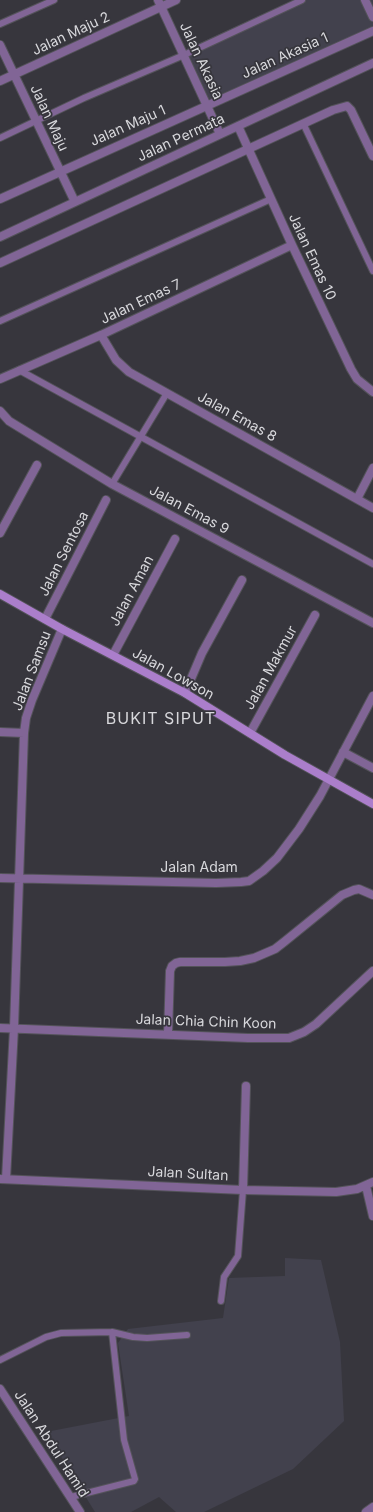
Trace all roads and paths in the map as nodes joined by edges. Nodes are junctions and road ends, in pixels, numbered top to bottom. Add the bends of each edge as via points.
1 (54, 0) edge
2 (176, 0) edge
3 (302, 0) edge
4 (365, 0) edge
5 (160, 3) edge
6 (373, 17) edge
7 (0, 24) edge
8 (373, 31) edge
9 (0, 45) edge
10 (184, 54) junction
11 (373, 63) edge
12 (14, 74) junction
13 (0, 81) edge
14 (208, 104) junction
15 (36, 122) junction
16 (303, 123) junction
17 (238, 126) junction
18 (220, 134) junction
19 (0, 138) edge
20 (248, 150) junction
21 (373, 156) edge
22 (60, 172) junction
23 (0, 199) edge
24 (271, 199) junction
25 (75, 202) junction
26 (0, 237) edge
27 (292, 245) junction
28 (0, 263) edge
29 (373, 271) edge
30 (0, 321) edge
31 (101, 335) junction
32 (19, 370) junction
33 (0, 379) edge
34 (166, 392) junction
35 (373, 392) edge
36 (0, 411) edge
37 (141, 438) junction
38 (37, 466) dead end
39 (373, 468) edge
40 (112, 484) junction
41 (357, 499) junction
42 (106, 500) dead end
43 (373, 508) edge
44 (0, 533) edge
45 (175, 539) dead end
46 (373, 564) edge
47 (242, 580) dead end
48 (0, 594) edge
49 (316, 615) dead end
50 (45, 619) junction
51 (373, 623) edge
52 (62, 629) junction
53 (113, 655) junction
54 (185, 694) junction
55 (373, 696) edge
56 (0, 732) edge
57 (250, 733) junction
58 (24, 734) junction
59 (343, 752) junction
60 (373, 768) edge
61 (329, 779) junction
62 (373, 804) edge
63 (0, 878) edge
64 (20, 879) junction
65 (373, 894) edge
66 (373, 971) edge
67 (0, 1028) edge
68 (14, 1028) junction
69 (168, 1034) junction
70 (246, 1086) dead end
71 (3, 1179) edge
72 (369, 1184) edge
73 (243, 1190) junction
74 (373, 1216) edge
75 (221, 1301) dead end
76 (112, 1332) junction
77 (187, 1335) dead end
78 (0, 1360) edge
79 (0, 1389) edge
80 (70, 1497) junction
81 (373, 1507) edge
82 (80, 1512) edge
83 (366, 1512) edge

1 - 7 lane
2 - 5 street, Jalan Maju 2
3 - 10 lane
4 - 6 street
5 - 10 street, Jalan Akasia
5 - 12 street, Jalan Maju 2
8 - 14 street, Jalan Akasia 1
9 - 12 street, Jalan Maju
10 - 14 street, Jalan Akasia
10 - 15 lane
11 - 17 street, Jalan Permata
12 - 13 street, Jalan Maju 2
12 - 15 street, Jalan Maju
14 - 18 street, Jalan Akasia
14 - 22 street, Jalan Maju 1
15 - 19 lane
15 - 22 street, Jalan Maju
16 - 20 street
16 - 21 street via 347,106
16 - 29 lane
17 - 18 street, Jalan Permata
17 - 20 street, Jalan Emas 10
18 - 25 street, Jalan Permata
20 - 24 street, Jalan Emas 10
20 - 28 street
22 - 23 street, Jalan Maju 1
22 - 25 street, Jalan Maju
24 - 27 street, Jalan Emas 10
24 - 30 lane
25 - 26 street, Jalan Permata
27 - 31 street, Jalan Emas 7
27 - 35 street, Jalan Emas 10 via 351,369 357,379
31 - 32 street, Jalan Emas 7
31 - 34 street, Jalan Emas 8 via 121,366
32 - 33 street, Jalan Emas 7
32 - 37 lane
34 - 37 lane
34 - 41 street, Jalan Emas 8
36 - 40 street, Jalan Emas 9 via 9,421
37 - 40 lane
37 - 46 lane
38 - 44 street
39 - 41 street
40 - 51 street, Jalan Emas 9
41 - 43 street, Jalan Emas 8
42 - 50 street, Jalan Sentosa
45 - 53 street, Jalan Aman
47 - 54 street via 202,653
48 - 50 street, Jalan Lowson
49 - 57 street, Jalan Makmur
50 - 52 street, Jalan Lowson
52 - 53 street, Jalan Lowson
52 - 58 street, Jalan Samsu via 32,700
53 - 54 street, Jalan Lowson
54 - 57 street, Jalan Lowson
55 - 59 street
56 - 58 street
57 - 61 street, Jalan Lowson
58 - 64 street, Jalan Samsu
59 - 60 street
59 - 61 street
61 - 62 street, Jalan Lowson
61 - 64 street, Jalan Adam via 299,829 277,858 248,881 216,883
63 - 64 street, Jalan Adam
64 - 68 street, Jalan Samsu
65 - 69 street via 360,889 342,895 284,942 264,954 240,961 180,962 172,966
66 - 69 street, Jalan Chia Chin Koon via 316,1024 297,1036 248,1038
67 - 68 street, Jalan Chia Chin Koon
68 - 69 street, Jalan Chia Chin Koon
68 - 71 street, Jalan Samsu
70 - 73 street
71 - 73 street, Jalan Sultan
72 - 73 street, Jalan Sultan via 357,1189 336,1192
72 - 74 street
73 - 75 lane via 238,1256 224,1277
76 - 77 lane via 147,1338
76 - 78 lane via 53,1334
76 - 80 lane via 124,1440 136,1479
79 - 80 street, Jalan Abdul Hamid
80 - 82 street, Jalan Abdul Hamid
81 - 83 street

